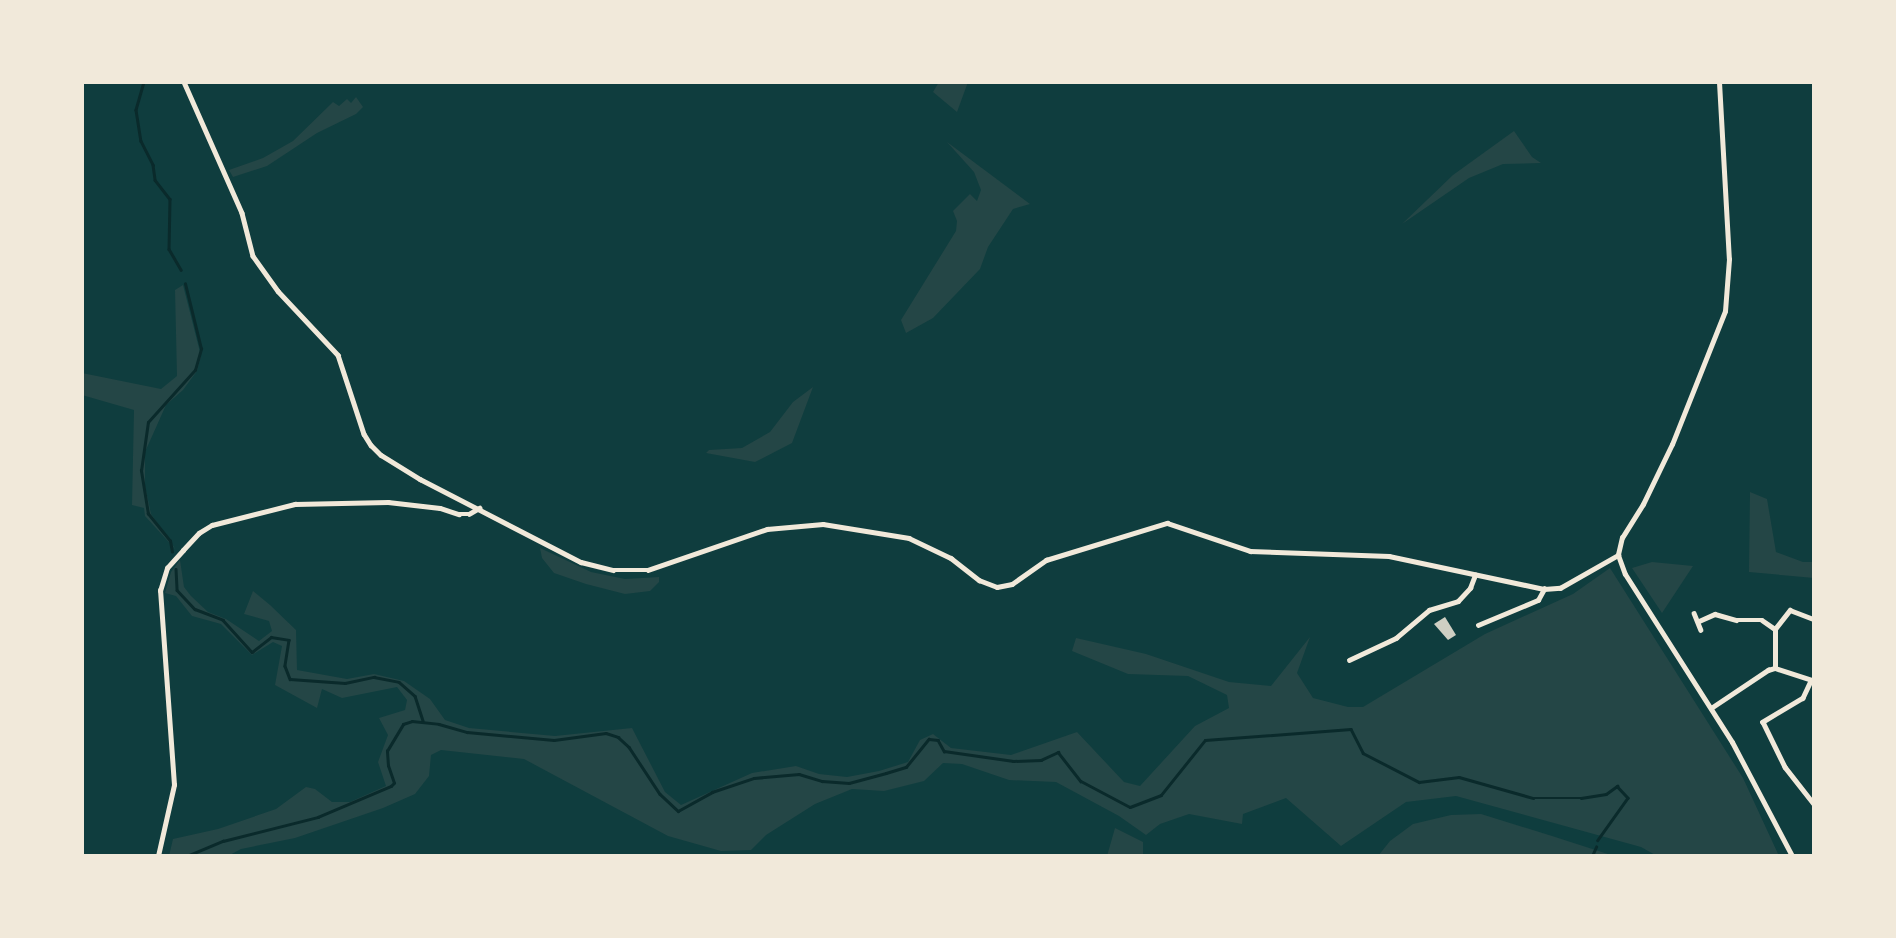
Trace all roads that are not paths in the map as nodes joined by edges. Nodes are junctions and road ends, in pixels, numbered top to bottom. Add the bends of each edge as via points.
1 (184, 82) edge
2 (1719, 82) edge
3 (480, 507) junction
4 (1618, 555) junction
5 (1475, 575) junction
6 (1544, 589) junction
7 (1694, 613) dead end
8 (1814, 619) edge
9 (1699, 621) junction
10 (1478, 625) dead end
11 (1774, 629) junction
12 (1701, 630) dead end
13 (1349, 660) dead end
14 (1775, 668) junction
15 (1812, 680) edge
16 (1711, 708) junction
17 (1814, 804) edge
18 (158, 856) edge
19 (1793, 856) edge

1 - 3 street via 242,213 253,256 278,291 338,355 371,445 397,466
2 - 4 main road via 1730,259 1725,311 1672,444 1622,537
3 - 5 street via 582,562 630,572 664,567 767,529 823,524 909,538 951,558 979,580 1005,587 1046,560 1167,523 1250,551 1389,556
3 - 18 street via 458,514 388,502 295,504 212,525 198,533 167,568 160,591 174,785
4 - 6 street via 1560,588
4 - 16 main road via 1625,574
5 - 6 street
5 - 13 street via 1458,601 1429,610 1396,638
6 - 10 street via 1538,600
7 - 9 street
8 - 11 street via 1790,610
9 - 11 street via 1715,614 1762,621
9 - 12 street
11 - 14 street
14 - 15 street
14 - 16 street
15 - 17 street via 1803,698 1763,722 1785,767
16 - 19 main road

